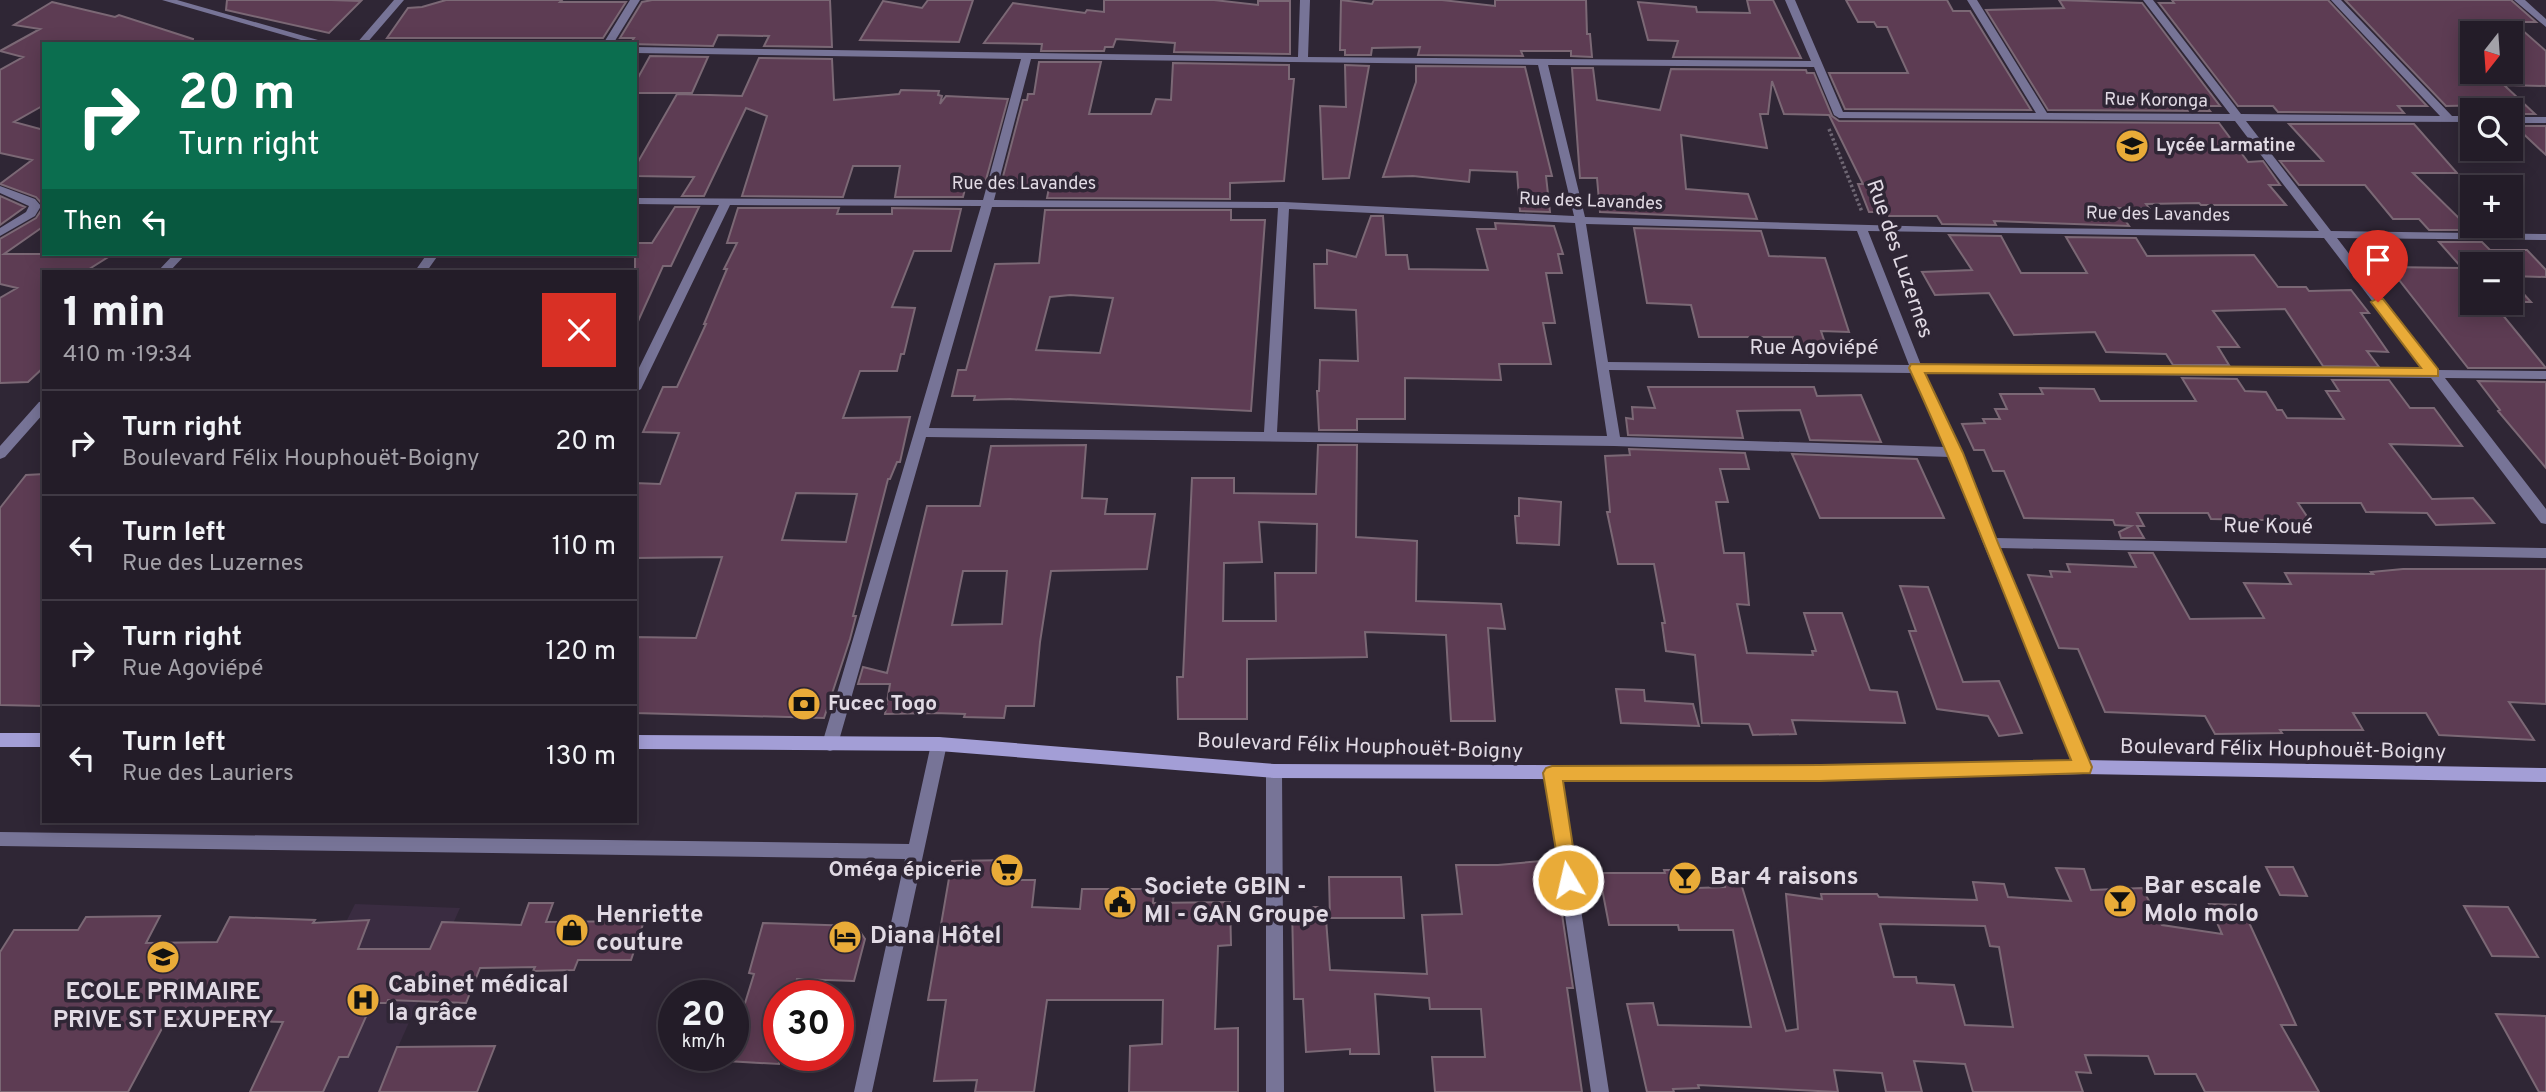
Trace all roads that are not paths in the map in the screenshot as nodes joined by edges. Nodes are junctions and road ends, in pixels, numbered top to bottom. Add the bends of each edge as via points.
1 (167, 0) edge
2 (399, 0) edge
3 (635, 0) edge
4 (1305, 0) edge
5 (1790, 0) edge
6 (1972, 0) edge
7 (2148, 0) edge
8 (2336, 0) edge
9 (2519, 0) edge
10 (2546, 24) edge
11 (320, 42) edge
12 (363, 42) edge
13 (609, 42) edge
14 (637, 50) edge
15 (1027, 55) junction
16 (1303, 60) junction
17 (1543, 63) junction
18 (1817, 64) junction
19 (2044, 117) junction
20 (2449, 119) junction
21 (2460, 119) edge
22 (2241, 120) junction
23 (2523, 120) edge
24 (2546, 120) edge
25 (0, 189) edge
26 (637, 201) edge
27 (726, 201) junction
28 (988, 201) junction
29 (1284, 205) junction
30 (1580, 220) junction
31 (1861, 227) junction
32 (0, 233) edge
33 (2326, 234) junction
34 (2546, 237) edge
35 (178, 256) edge
36 (165, 270) edge
37 (1601, 366) junction
38 (1916, 368) junction
39 (2433, 373) junction
40 (2546, 374) edge
41 (637, 385) edge
42 (42, 407) edge
43 (921, 432) junction
44 (1270, 437) junction
45 (1614, 441) junction
46 (1955, 453) junction
47 (0, 454) edge
48 (2546, 519) edge
49 (1990, 543) junction
50 (2546, 553) edge
51 (0, 740) edge
52 (42, 740) edge
53 (637, 742) edge
54 (830, 744) junction
55 (939, 744) junction
56 (2083, 767) junction
57 (1274, 771) junction
58 (1552, 773) junction
59 (2546, 775) edge
60 (0, 839) edge
61 (916, 852) junction
62 (863, 1092) edge
63 (1275, 1092) edge
64 (1601, 1092) edge

1 - 11 street
2 - 12 street
3 - 13 street
4 - 16 street
5 - 18 street
6 - 19 street
7 - 22 street
8 - 20 street
9 - 10 street
14 - 15 street
15 - 16 street
15 - 28 street
16 - 17 street
17 - 18 street
17 - 30 street
18 - 19 street, Rue Koronga via 1839,115
19 - 22 street, Rue Koronga
20 - 21 street, Rue Koronga
20 - 22 street, Rue Koronga
22 - 33 street
23 - 24 street
25 - 32 street via 35,206 32,214
26 - 27 street, Rue des Lavandes
27 - 28 street, Rue des Lavandes
27 - 41 street
28 - 29 street, Rue des Lavandes
28 - 43 street
29 - 30 street, Rue des Lavandes
29 - 44 street
30 - 31 street, Rue des Lavandes
30 - 37 street
31 - 33 street, Rue des Lavandes
31 - 38 street, Rue des Luzernes
33 - 34 street, Rue des Lavandes
33 - 39 street
35 - 36 street
37 - 38 street, Rue Agoviépé
37 - 45 street
38 - 39 street, Rue Agoviépé
38 - 46 street, Rue des Luzernes
39 - 40 street, Rue Agoviépé
39 - 48 street
42 - 47 street
43 - 44 street
43 - 54 street
44 - 45 street
45 - 46 street
46 - 49 street, Rue des Luzernes
49 - 50 street, Rue Koué
49 - 56 street, Rue des Luzernes
51 - 52 street
53 - 54 street, Boulevard Félix Houphouët-Boigny
54 - 55 street, Boulevard Félix Houphouët-Boigny
55 - 57 street, Boulevard Félix Houphouët-Boigny
55 - 61 street
56 - 58 street, Boulevard Félix Houphouët-Boigny
56 - 59 street, Boulevard Félix Houphouët-Boigny
57 - 58 street, Boulevard Félix Houphouët-Boigny
57 - 63 street
58 - 64 street
60 - 61 street
61 - 62 street

